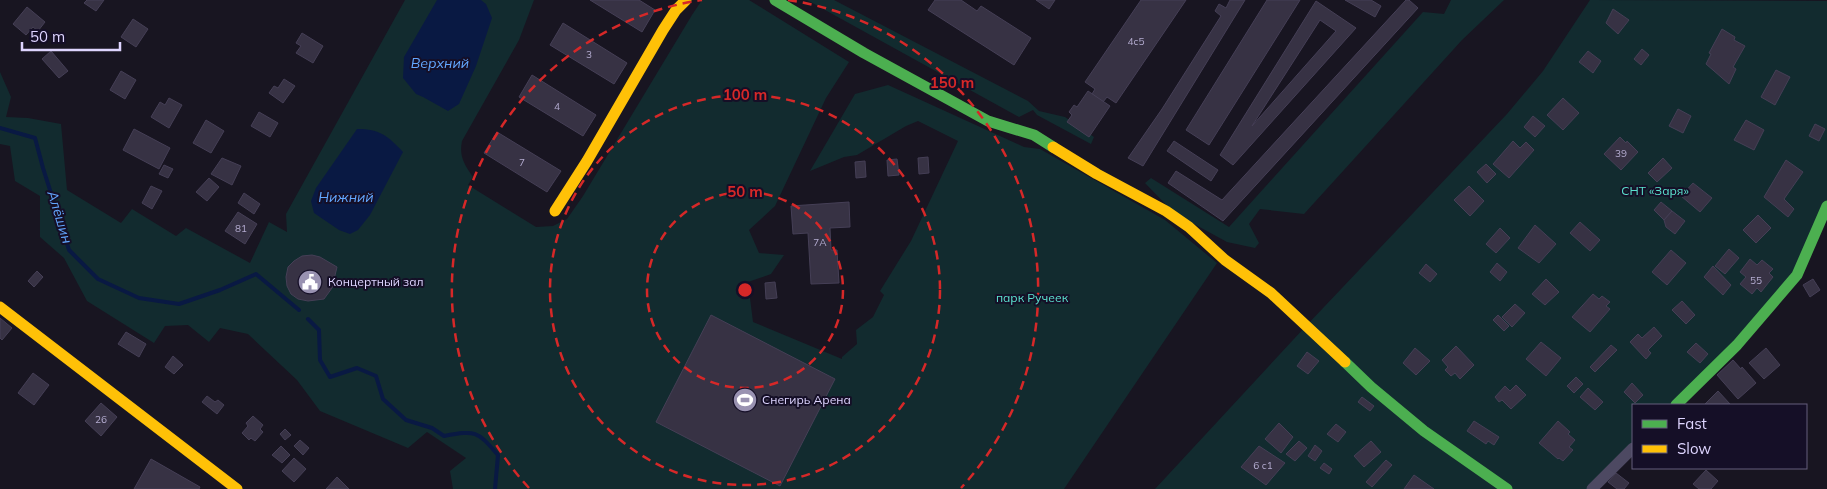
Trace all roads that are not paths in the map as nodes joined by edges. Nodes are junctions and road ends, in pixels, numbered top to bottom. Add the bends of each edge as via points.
1 (686, 0) edge
2 (775, 0) edge
3 (1827, 206) edge
4 (555, 211) dead end
5 (0, 306) edge
6 (1677, 404) edge
7 (1632, 449) edge
8 (237, 489) edge
9 (1507, 489) edge
10 (1592, 489) edge

1 - 4 street via 663,30
2 - 9 street via 988,121 1034,135 1166,211 1270,293 1371,387 1424,431
3 - 6 street via 1797,275 1737,345
5 - 8 street
7 - 10 street

